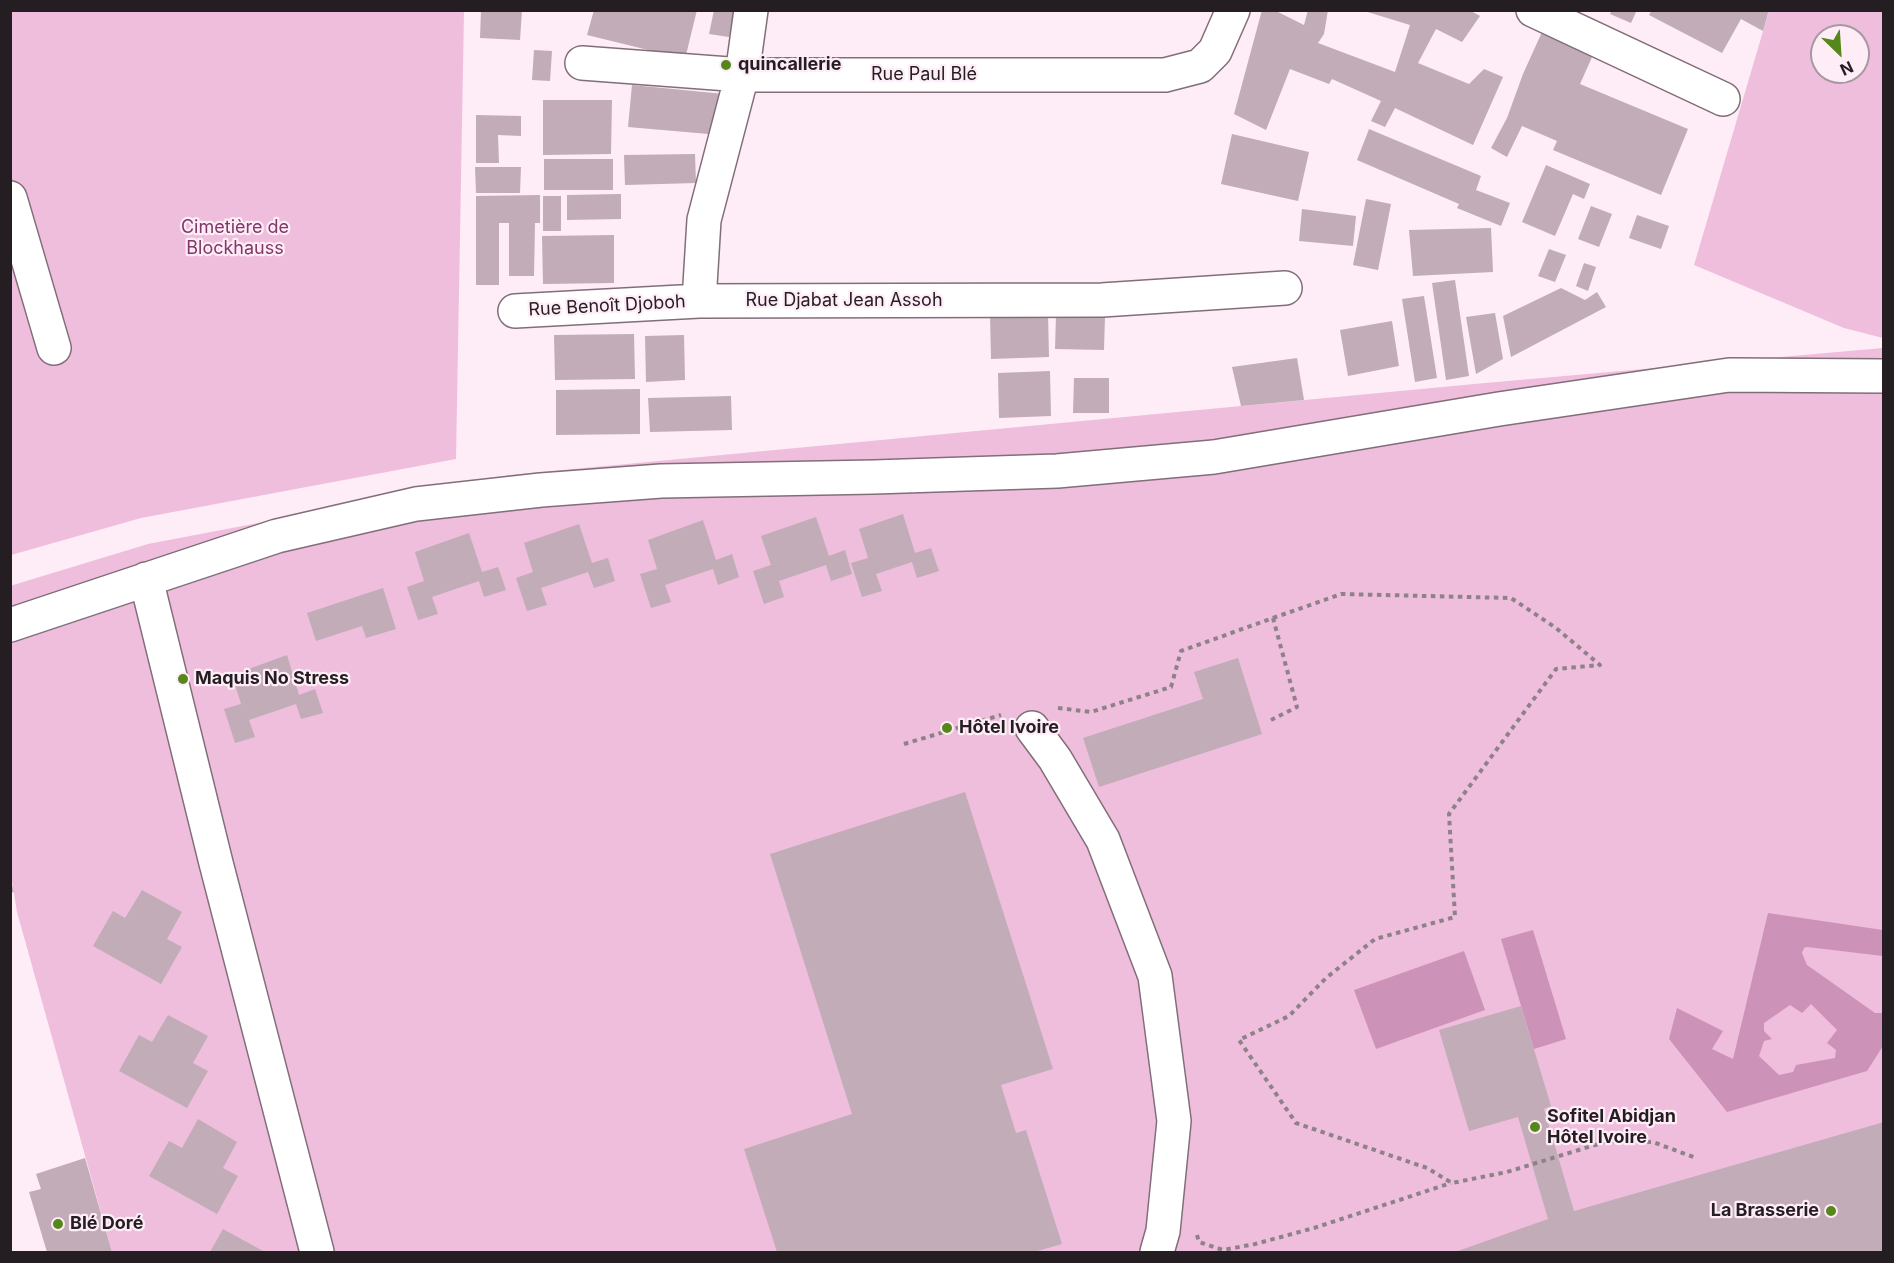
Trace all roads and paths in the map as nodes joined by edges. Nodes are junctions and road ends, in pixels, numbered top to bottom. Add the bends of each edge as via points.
1 (751, 10) edge
2 (1233, 10) edge
3 (1533, 10) edge
4 (582, 63) dead end
5 (742, 75) junction
6 (1723, 99) dead end
7 (10, 198) edge
8 (1285, 288) dead end
9 (699, 301) junction
10 (515, 311) dead end
11 (54, 348) dead end
12 (1884, 376) edge
13 (146, 579) junction
14 (1273, 618) junction
15 (10, 625) edge
16 (1027, 716) junction
17 (1271, 720) dead end
18 (904, 744) dead end
19 (1696, 1158) dead end
20 (1452, 1183) junction
21 (1195, 1231) dead end
22 (317, 1252) edge
23 (1157, 1252) edge

1 - 5 street
2 - 5 street, Rue Paul Blé via 1215,51 1200,66 1165,75
3 - 6 street
4 - 5 street, Rue Paul Blé
5 - 9 street via 704,220
7 - 11 street
8 - 9 street, Rue Djabat Jean Assoh via 1102,300
9 - 10 street, Rue Benoît Djoboh
12 - 13 street via 1729,375 1203,458 1058,471 661,481 427,503 278,536
13 - 15 street
13 - 22 street
14 - 16 path via 1181,651 1171,687 1091,712
14 - 17 path via 1297,706
14 - 20 path via 1341,594 1511,598 1556,628 1600,665 1557,669 1449,814 1455,917 1375,939 1326,978 1289,1016 1239,1040 1296,1123 1427,1168
16 - 18 path
16 - 23 street via 1103,840 1155,976 1174,1121 1163,1231
19 - 20 path via 1653,1142 1608,1141 1507,1172
20 - 21 path via 1314,1228 1223,1250 1199,1242

